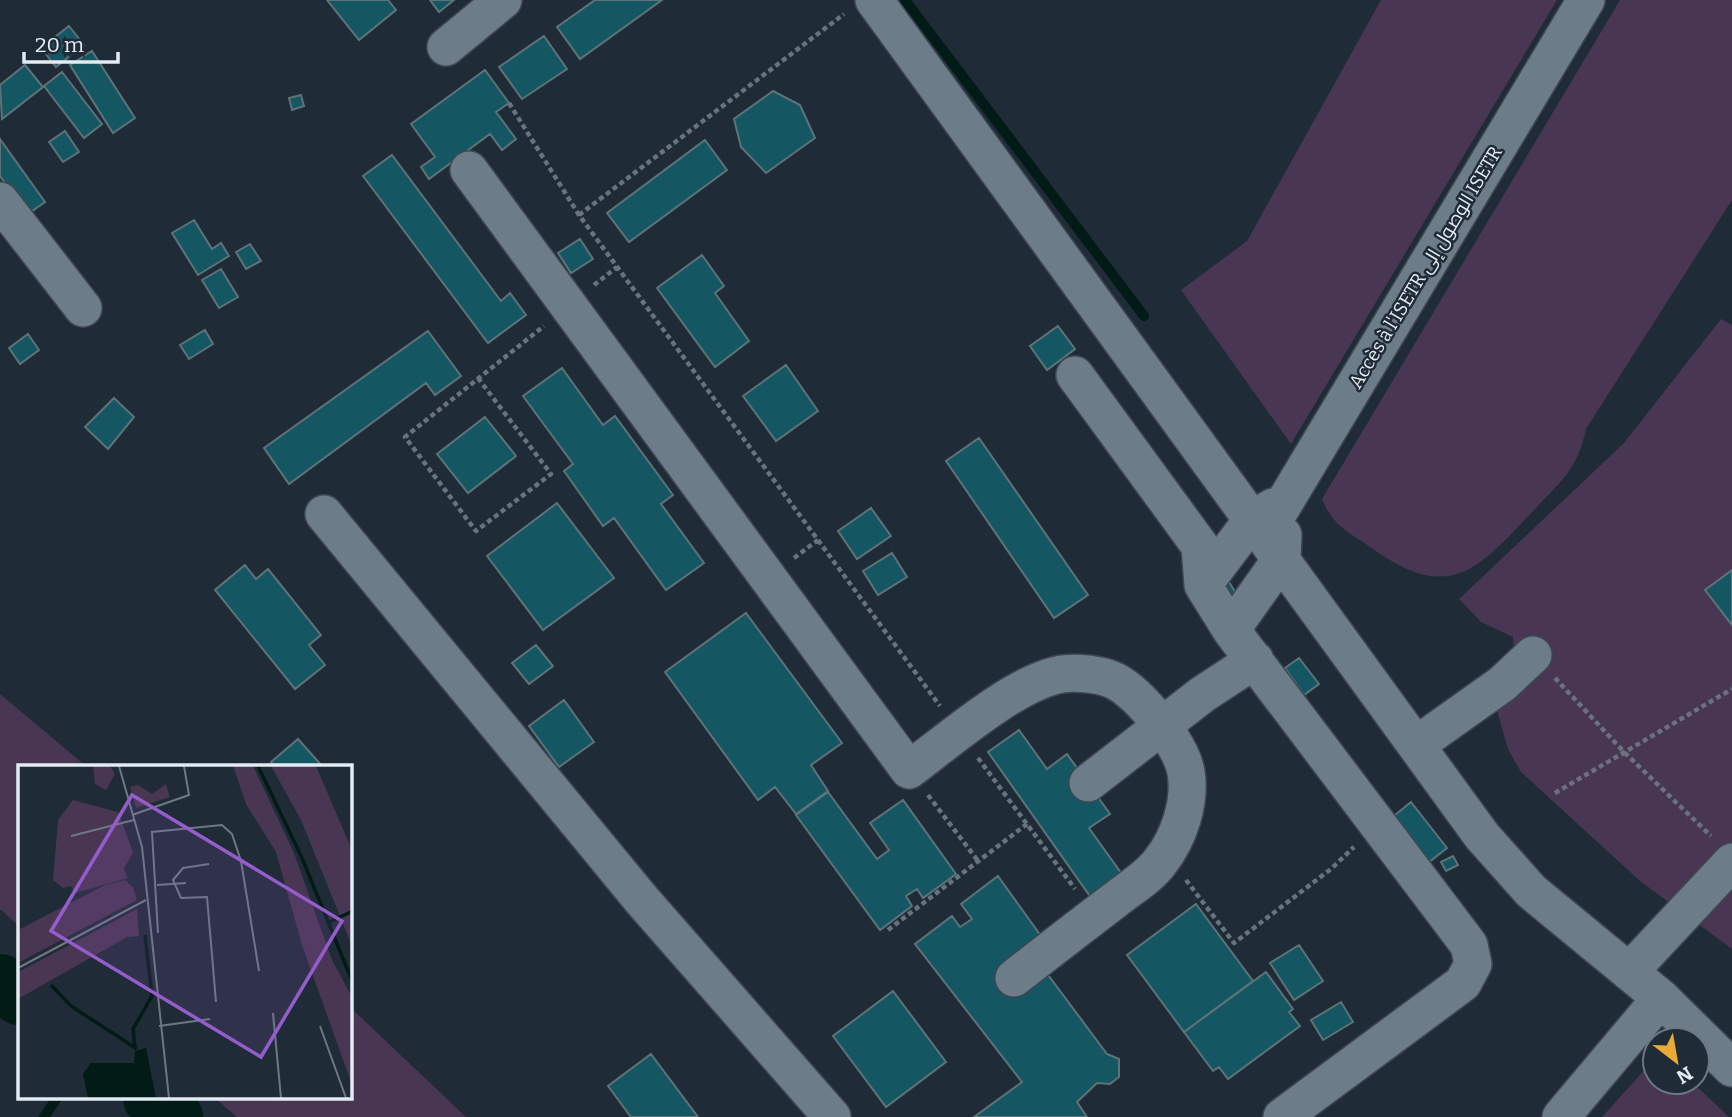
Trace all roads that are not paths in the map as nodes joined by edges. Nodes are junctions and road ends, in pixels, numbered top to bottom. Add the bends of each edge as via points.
1 (503, 0) edge
2 (1586, 0) edge
3 (863, 4) edge
4 (446, 47) dead end
5 (469, 170) dead end
6 (0, 201) edge
7 (83, 308) dead end
8 (1075, 375) dead end
9 (324, 514) dead end
10 (1266, 537) junction
11 (1203, 585) junction
12 (1231, 630) junction
13 (1533, 655) road end
14 (1255, 660) junction
15 (1162, 726) junction
16 (1416, 745) junction
17 (1088, 783) dead end
18 (1722, 850) edge
19 (1629, 972) junction
20 (1014, 978) dead end
21 (1661, 998) junction
22 (1732, 1068) edge
23 (832, 1117) edge
24 (1282, 1117) edge
25 (1561, 1117) edge

1 - 4 street
2 - 10 street, Accès à l'ISETR الوصول إلى ISETR
3 - 10 street
5 - 15 street via 909,770 1013,695 1063,674 1114,681
6 - 7 street
8 - 11 street via 1200,546
9 - 23 street via 641,899
10 - 11 street
10 - 12 street
10 - 16 street
11 - 12 street
12 - 14 street
13 - 16 street via 1502,684
14 - 15 street
14 - 24 street via 1469,945 1473,964 1463,983 1443,1000
15 - 17 street
15 - 20 street via 1186,771 1187,799 1166,853 1151,871
16 - 19 street via 1522,882
18 - 19 street
19 - 21 street
21 - 22 street
21 - 25 street

